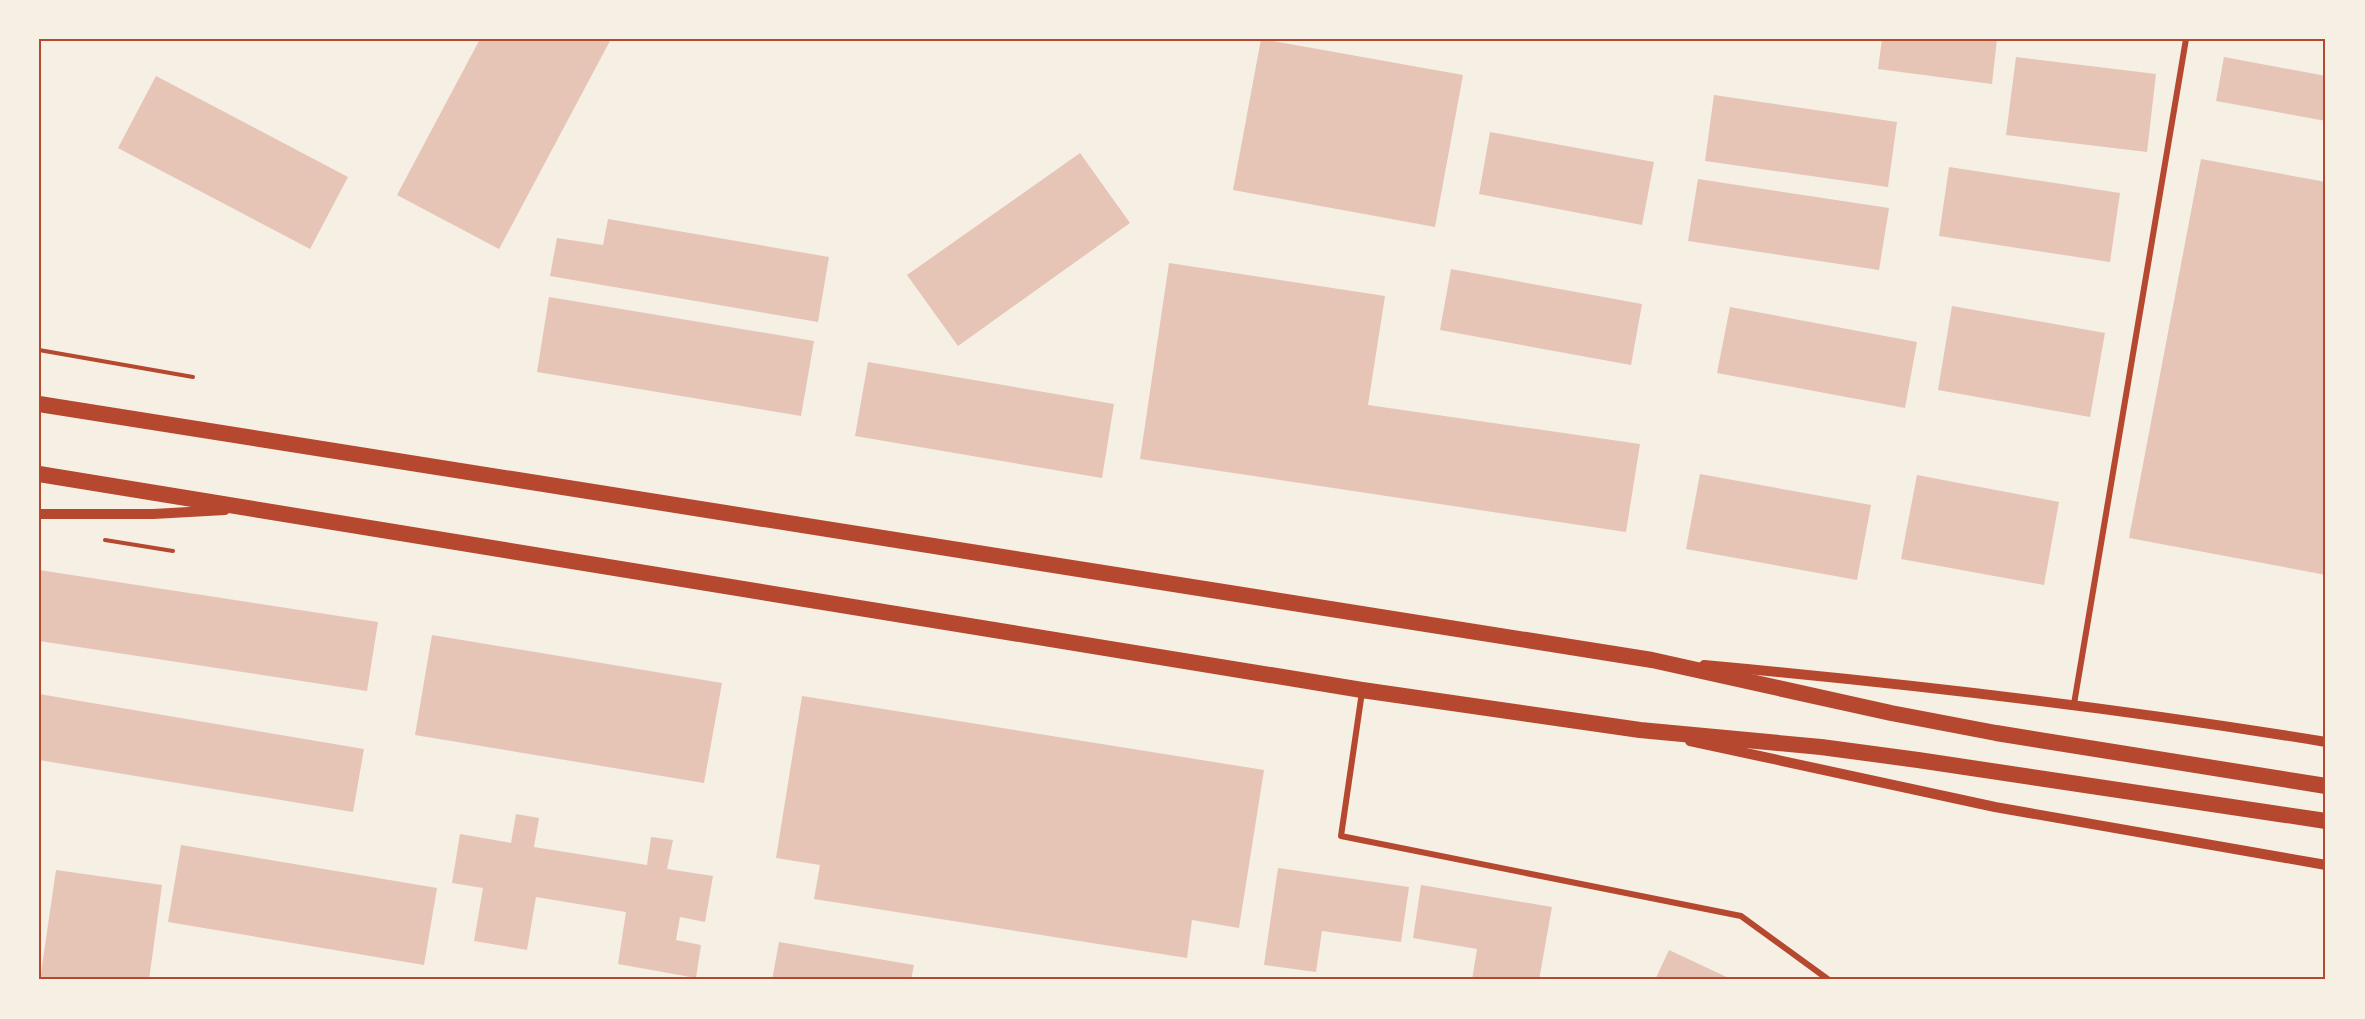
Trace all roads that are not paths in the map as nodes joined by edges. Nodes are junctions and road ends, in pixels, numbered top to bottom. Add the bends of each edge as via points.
1 (2186, 39) edge
2 (39, 404) edge
3 (39, 474) edge
4 (252, 508) junction
5 (39, 514) edge
6 (1652, 660) junction
7 (1362, 690) junction
8 (2074, 704) junction
9 (1640, 730) junction
10 (2326, 742) edge
11 (2326, 786) edge
12 (2326, 821) edge
13 (2326, 864) edge
14 (1829, 980) edge

1 - 8 street
2 - 6 highway
3 - 4 highway
4 - 5 street via 153,514
4 - 7 highway
6 - 8 street
6 - 11 highway via 1903,716
7 - 9 highway
7 - 14 street via 1341,836 1741,916
8 - 10 street
9 - 12 highway via 1832,748
9 - 13 street via 1995,807

